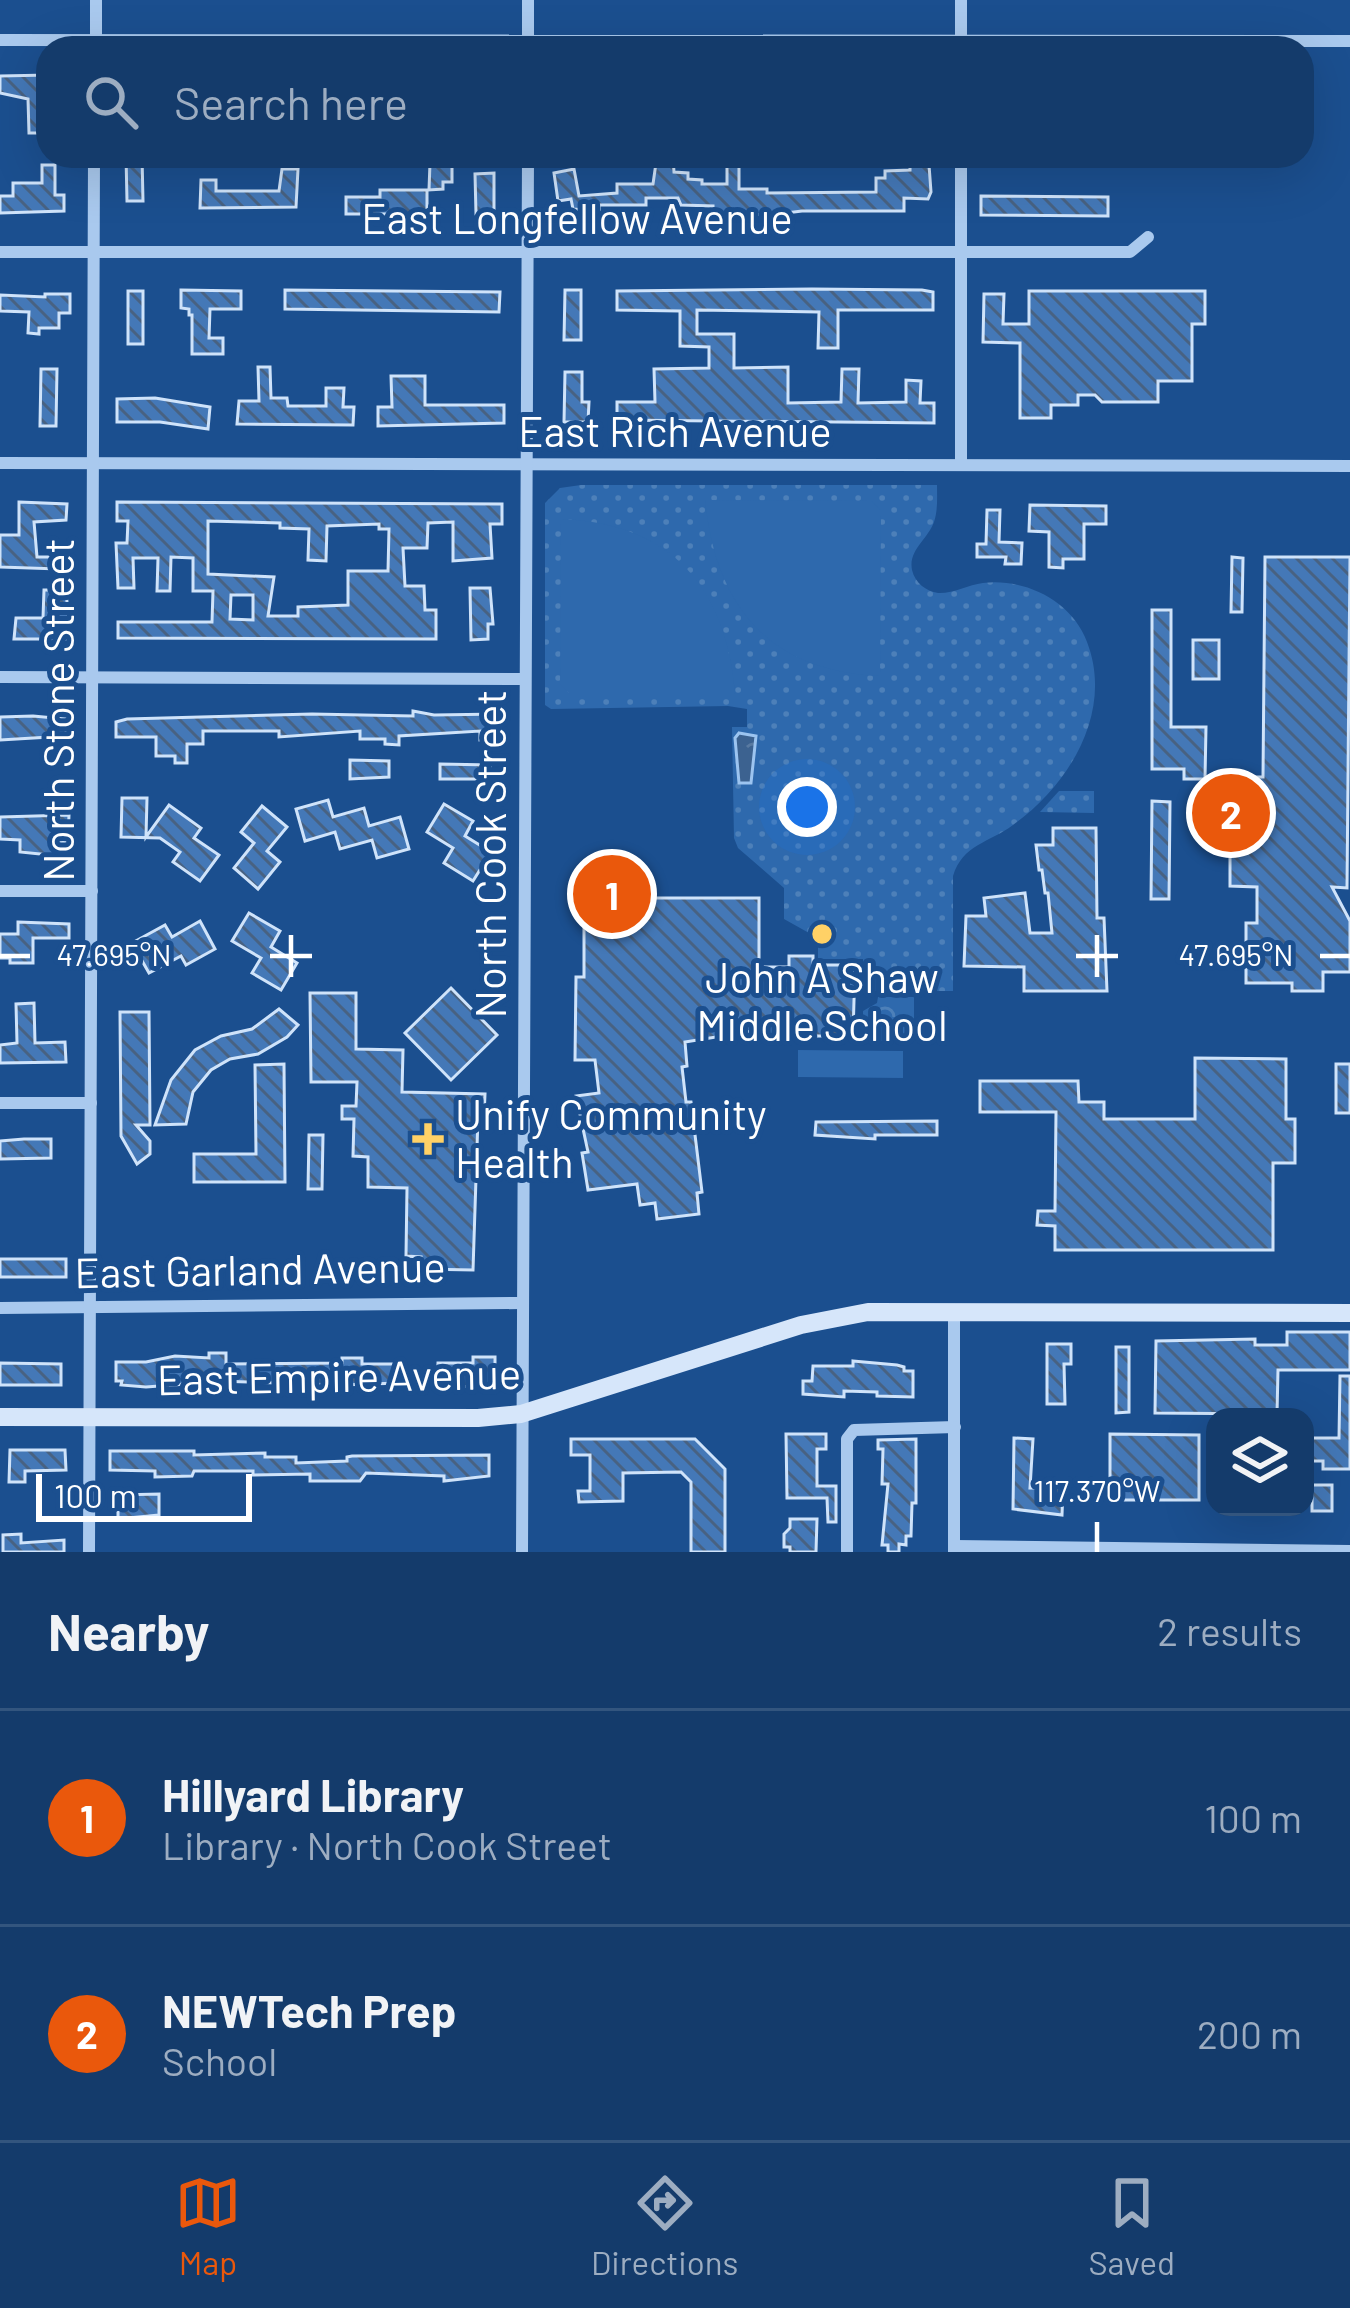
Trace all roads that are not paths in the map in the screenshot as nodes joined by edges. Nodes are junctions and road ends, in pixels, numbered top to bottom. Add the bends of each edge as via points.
1 (96, 0) edge
2 (528, 0) edge
3 (961, 0) edge
4 (96, 36) edge
5 (528, 36) edge
6 (961, 36) edge
7 (0, 40) edge
8 (1314, 41) edge
9 (1350, 41) edge
10 (36, 42) edge
11 (94, 168) edge
12 (528, 168) edge
13 (961, 168) edge
14 (1148, 237) dead end
15 (0, 252) edge
16 (93, 252) junction
17 (528, 252) junction
18 (961, 252) junction
19 (0, 463) edge
20 (92, 463) junction
21 (961, 464) junction
22 (526, 466) junction
23 (1350, 466) edge
24 (94, 676) junction
25 (0, 677) edge
26 (524, 679) junction
27 (0, 891) edge
28 (92, 891) junction
29 (0, 1103) edge
30 (92, 1103) junction
31 (521, 1303) junction
32 (0, 1308) edge
33 (91, 1308) junction
34 (954, 1311) junction
35 (1350, 1313) edge
36 (521, 1414) junction
37 (0, 1417) edge
38 (88, 1417) junction
39 (955, 1427) junction
40 (954, 1549) edge
41 (1350, 1551) edge
42 (89, 1552) edge
43 (522, 1552) edge
44 (848, 1552) edge

1 - 4 street
2 - 5 street
3 - 6 street
7 - 10 street
8 - 9 street
11 - 16 street, North Stone Street
12 - 17 street, North Cook Street
13 - 18 street
14 - 18 street, East Longfellow Avenue via 1130,252
15 - 16 street, East Longfellow Avenue
16 - 17 street, East Longfellow Avenue
16 - 20 street, North Stone Street
17 - 18 street, East Longfellow Avenue
17 - 22 street, North Cook Street
18 - 21 street
19 - 20 street, East Rich Avenue
20 - 22 street, East Rich Avenue
20 - 24 street, North Stone Street
21 - 22 street, East Rich Avenue
21 - 23 street, East Rich Avenue
22 - 26 street, North Cook Street
24 - 25 street
24 - 26 street
24 - 28 street, North Stone Street
26 - 31 street, North Cook Street
27 - 28 street
28 - 30 street, North Stone Street
29 - 30 street
30 - 33 street, North Stone Street
31 - 33 street, East Garland Avenue
31 - 36 street, North Cook Street
32 - 33 street, East Garland Avenue
33 - 38 street, North Stone Street
34 - 35 street
34 - 36 street, East Empire Avenue via 868,1312 801,1325
34 - 39 street
36 - 38 street, East Empire Avenue
36 - 43 street, North Cook Street
37 - 38 street, East Empire Avenue
38 - 42 street, North Stone Street
39 - 40 street
39 - 44 street via 854,1430
40 - 41 street

